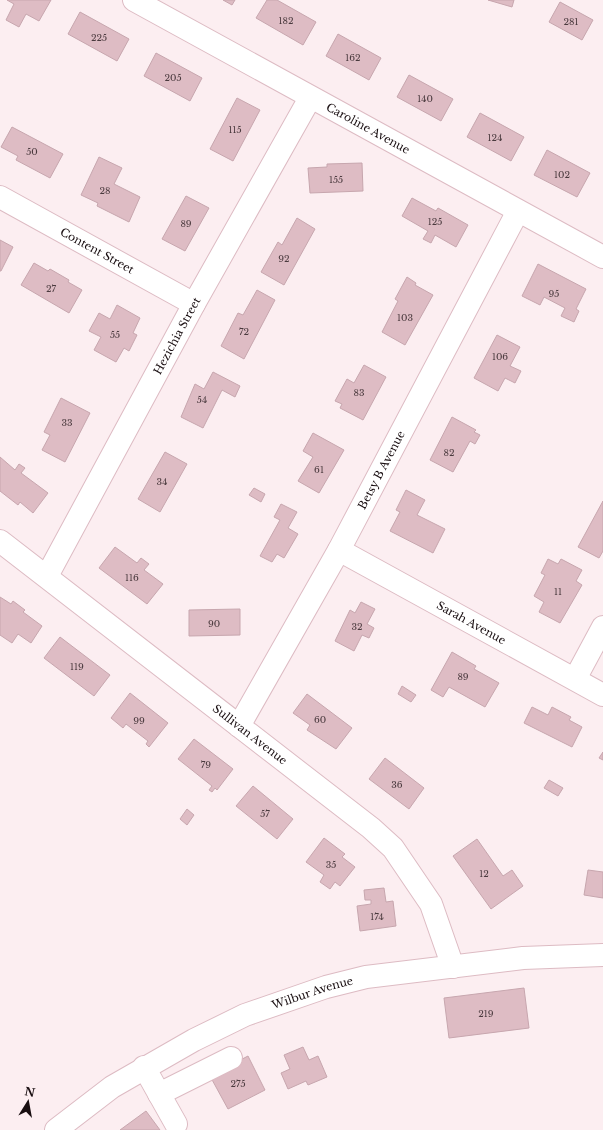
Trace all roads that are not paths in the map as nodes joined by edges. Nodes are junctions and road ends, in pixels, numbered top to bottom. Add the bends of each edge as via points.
1 (134, 0) edge
2 (310, 98) junction
3 (0, 197) edge
4 (518, 212) junction
5 (603, 257) edge
6 (194, 304) junction
7 (0, 541) edge
8 (339, 550) junction
9 (47, 576) junction
10 (603, 628) edge
11 (575, 679) junction
12 (603, 695) edge
13 (239, 726) junction
14 (603, 955) edge
15 (453, 966) junction
16 (231, 1058) dead end
17 (144, 1067) junction
18 (160, 1094) junction
19 (176, 1124) dead end
20 (56, 1130) edge

1 - 2 street, Caroline Avenue
2 - 4 street, Caroline Avenue
2 - 6 street, Hezichia Street
3 - 6 street, Content Street
4 - 5 street, Caroline Avenue
4 - 8 street, Betsy B Avenue
6 - 9 street, Hezichia Street
7 - 9 street, Sullivan Avenue
8 - 11 street, Sarah Avenue
8 - 13 street, Betsy B Avenue
9 - 13 street, Sullivan Avenue
10 - 11 street
11 - 12 street, Sarah Avenue
13 - 15 street, Sullivan Avenue via 371,828 393,848 431,904
14 - 15 street, Wilbur Avenue via 523,958
15 - 17 street, Wilbur Avenue via 366,978 326,987 245,1015
16 - 18 street
17 - 18 street
17 - 20 street, Wilbur Avenue via 112,1087
18 - 19 street

